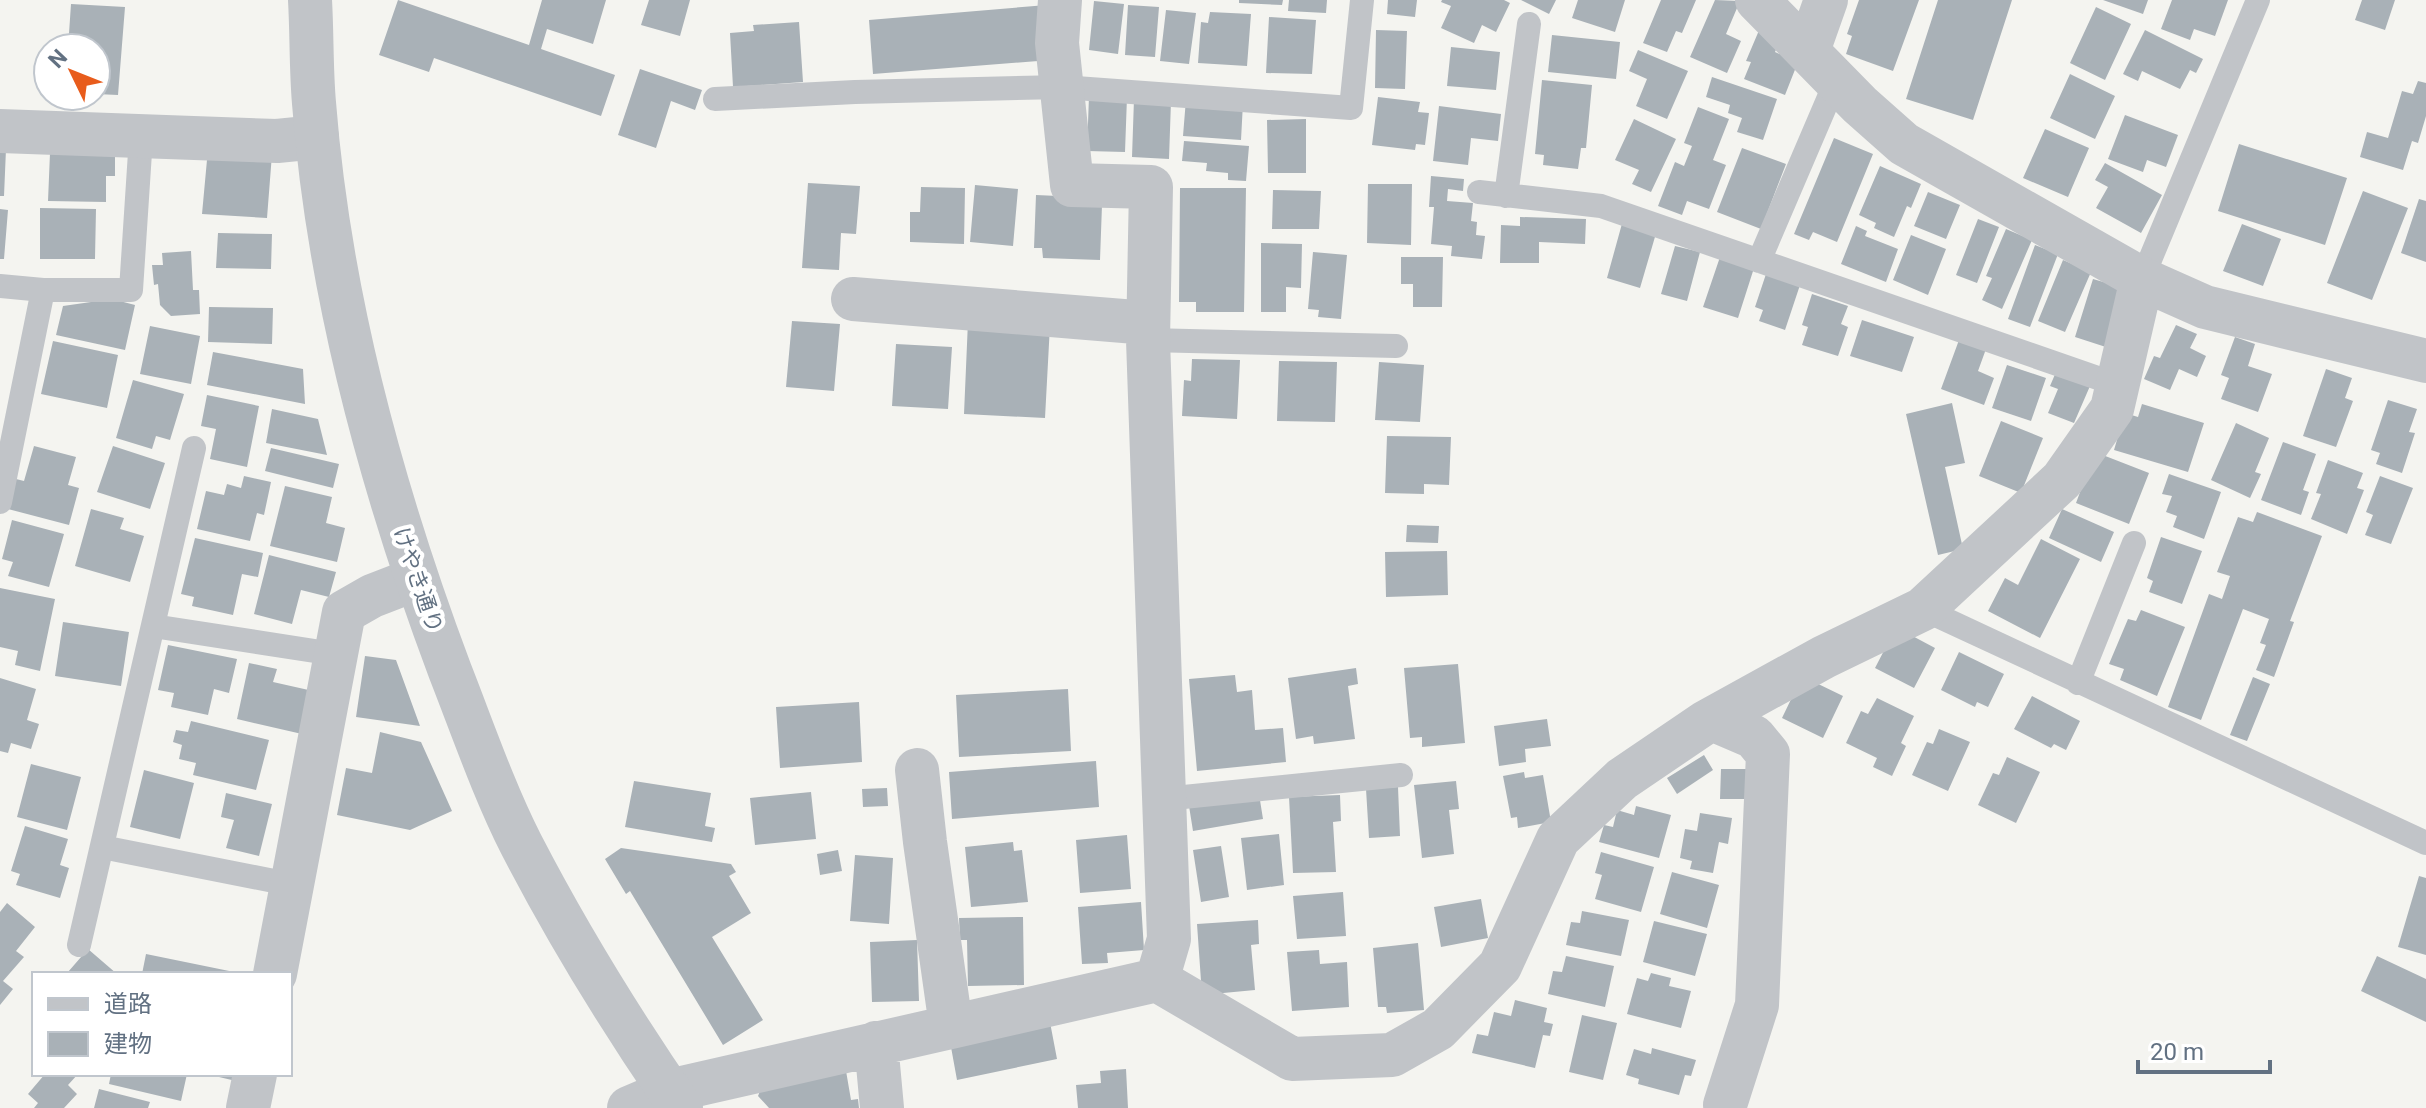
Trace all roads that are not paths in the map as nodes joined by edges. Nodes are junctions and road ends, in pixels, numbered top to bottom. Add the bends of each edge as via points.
1 (310, 0) edge
2 (1060, 0) edge
3 (1362, 0) edge
4 (1757, 0) edge
5 (1826, 0) edge
6 (2258, 0) edge
7 (1529, 24) dead end
8 (1822, 66) junction
9 (1062, 87) junction
10 (715, 99) dead end
11 (0, 131) edge
12 (141, 137) junction
13 (317, 137) junction
14 (1479, 192) dead end
15 (1506, 196) junction
16 (1759, 261) junction
17 (2142, 279) junction
18 (0, 286) edge
19 (43, 290) junction
20 (853, 299) dead end
21 (1148, 332) junction
22 (1396, 346) dead end
23 (2426, 361) edge
24 (2118, 385) junction
25 (194, 448) dead end
26 (0, 502) edge
27 (2134, 543) dead end
28 (416, 579) junction
29 (1923, 609) junction
30 (153, 626) junction
31 (334, 654) junction
32 (2078, 683) junction
33 (1712, 719) junction
34 (917, 770) dead end
35 (1401, 775) dead end
36 (1164, 799) junction
37 (2426, 843) edge
38 (102, 847) junction
39 (294, 885) junction
40 (79, 945) dead end
41 (275, 972) edge
42 (1157, 980) junction
43 (951, 1026) junction
44 (876, 1043) junction
45 (255, 1076) edge
46 (675, 1100) edge
47 (1725, 1105) dead end
48 (248, 1108) edge
49 (629, 1108) edge
50 (882, 1108) edge

1 - 13 street, けやき通り
2 - 9 street
3 - 9 lane via 1351,108
4 - 8 street
5 - 8 street
6 - 17 lane
7 - 15 lane
8 - 16 lane
8 - 17 street via 1904,144
9 - 10 lane
9 - 21 street via 1072,185 1151,187
11 - 12 street
12 - 13 street
12 - 19 lane via 131,290
13 - 28 street, けやき通り via 343,307 375,444
14 - 15 lane
15 - 16 lane via 1601,206
16 - 24 lane
17 - 23 street via 2205,307
17 - 24 street
18 - 19 lane
19 - 26 lane
20 - 21 street
21 - 22 lane
21 - 36 street
24 - 29 street via 2112,409 2062,480
25 - 30 lane
27 - 32 lane
28 - 31 street via 344,612
28 - 46 street, けやき通り via 520,843
29 - 32 lane
29 - 33 street
30 - 31 lane
30 - 38 lane
31 - 39 street
32 - 37 lane
33 - 42 street via 1622,779 1558,839 1500,966 1438,1029 1392,1055 1292,1059
33 - 47 street via 1754,737 1768,754 1757,1005
34 - 43 street
35 - 36 lane
36 - 42 street via 1169,939
38 - 39 lane
38 - 40 lane
39 - 41 street
42 - 43 street
43 - 44 street
44 - 46 street
44 - 50 street
45 - 48 street
46 - 49 street

